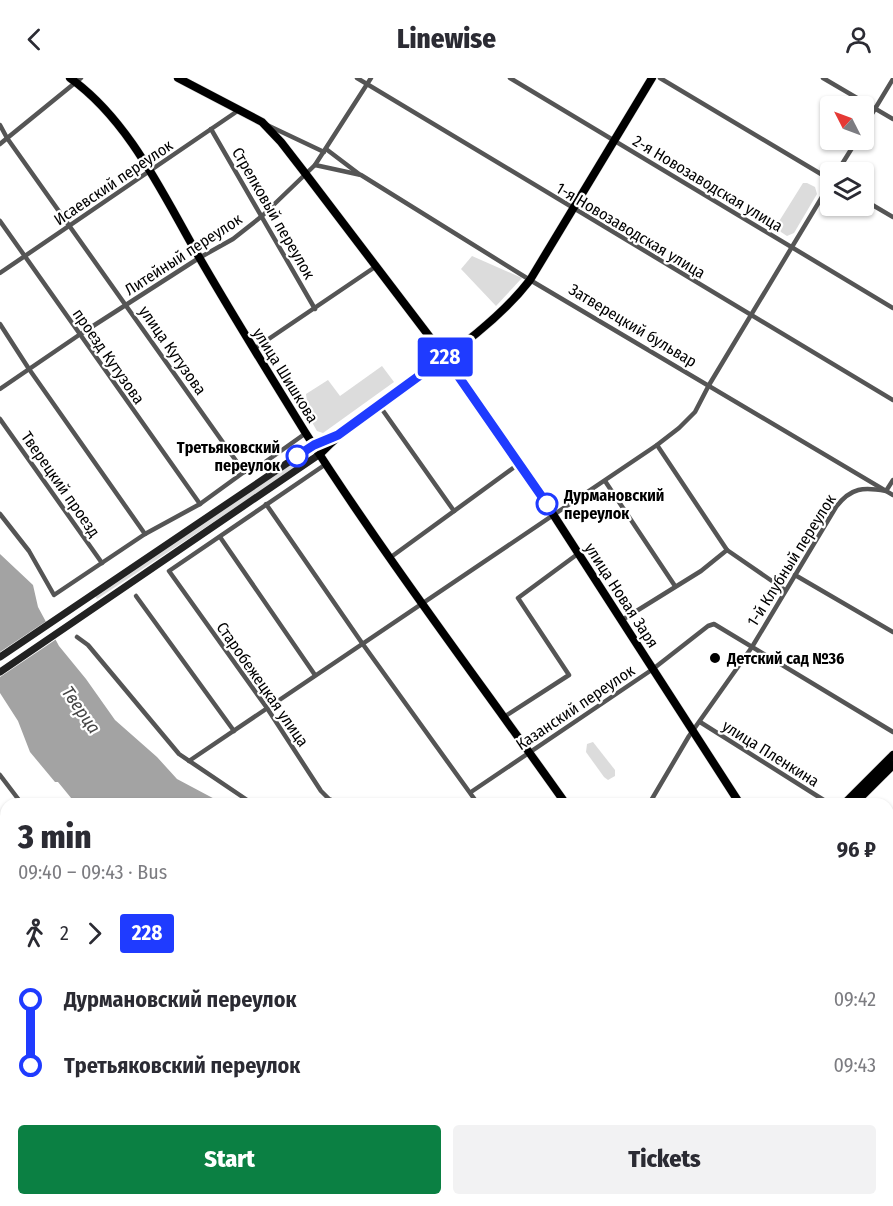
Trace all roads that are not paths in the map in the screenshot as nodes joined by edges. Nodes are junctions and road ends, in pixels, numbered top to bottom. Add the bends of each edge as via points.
1 (178, 78) edge
2 (357, 78) edge
3 (370, 78) edge
4 (510, 78) edge
5 (652, 78) edge
6 (660, 78) edge
7 (823, 78) edge
8 (893, 79) edge
9 (76, 80) edge
10 (367, 84) junction
11 (875, 108) junction
12 (239, 110) junction
13 (893, 119) edge
14 (262, 122) junction
15 (0, 125) edge
16 (212, 129) junction
17 (7, 138) junction
18 (615, 141) junction
19 (0, 144) edge
20 (325, 151) junction
21 (315, 165) junction
22 (149, 171) junction
23 (305, 173) junction
24 (820, 174) edge
25 (361, 175) junction
26 (820, 200) edge
27 (874, 206) edge
28 (573, 210) junction
29 (262, 216) junction
30 (893, 217) edge
31 (0, 221) edge
32 (71, 226) junction
33 (792, 247) junction
34 (25, 256) junction
35 (200, 258) junction
36 (375, 267) junction
37 (0, 273) edge
38 (530, 280) junction
39 (126, 305) junction
40 (893, 308) edge
41 (315, 309) junction
42 (752, 316) junction
43 (0, 324) edge
44 (79, 335) junction
45 (254, 349) junction
46 (445, 357) junction
47 (29, 369) junction
48 (709, 385) junction
49 (0, 389) edge
50 (893, 400) edge
51 (379, 405) junction
52 (0, 419) edge
53 (306, 433) junction
54 (338, 435) junction
55 (314, 445) junction
56 (657, 445) junction
57 (320, 454) junction
58 (520, 463) junction
59 (326, 464) junction
60 (244, 472) junction
61 (893, 480) edge
62 (605, 481) junction
63 (886, 491) junction
64 (893, 495) edge
65 (200, 504) junction
66 (266, 504) junction
67 (454, 511) junction
68 (0, 514) edge
69 (554, 514) junction
70 (146, 534) junction
71 (220, 537) junction
72 (727, 550) junction
73 (579, 553) junction
74 (391, 557) junction
75 (102, 563) junction
76 (795, 575) junction
77 (675, 586) junction
78 (785, 590) junction
79 (136, 596) dead end
80 (423, 603) junction
81 (622, 620) junction
82 (893, 632) edge
83 (77, 637) dead end
84 (362, 643) junction
85 (752, 647) junction
86 (0, 657) edge
87 (653, 669) junction
88 (0, 672) edge
89 (315, 675) junction
90 (267, 708) junction
91 (504, 717) junction
92 (700, 722) junction
93 (693, 730) junction
94 (234, 731) junction
95 (893, 732) edge
96 (530, 753) junction
97 (893, 755) edge
98 (189, 761) junction
99 (893, 765) edge
100 (0, 775) edge
101 (471, 792) junction
102 (17, 798) edge
103 (244, 798) edge
104 (328, 798) edge
105 (474, 798) edge
106 (562, 798) edge
107 (653, 798) edge
108 (736, 798) edge
109 (820, 798) edge
110 (850, 798) edge
111 (860, 798) edge

1 - 12 main road, Затверецкий бульвар
2 - 10 street, 1-я Новозаводская улица
3 - 10 street, Литейный переулок
4 - 18 street, 2-я Новозаводская улица
5 - 18 main road
6 - 24 street
7 - 11 street
8 - 11 street
9 - 17 street
9 - 22 main road, улица Шишкова via 112,119
10 - 20 street, Литейный переулок
10 - 28 street, 1-я Новозаводская улица
11 - 13 street
12 - 14 main road, Затверецкий бульвар
12 - 16 street, Исаевский переулок
14 - 20 street, Затверецкий бульвар
14 - 23 main road, Затверецкий бульвар
15 - 17 street, улица Кутузова
16 - 22 street, Исаевский переулок
16 - 29 street, Стрелковый переулок
17 - 19 street
17 - 32 street, улица Кутузова
18 - 28 main road
18 - 33 street, 2-я Новозаводская улица
20 - 21 street, Литейный переулок
20 - 25 street, Затверецкий бульвар
21 - 23 street, Литейный переулок
21 - 25 street, Затверецкий бульвар
22 - 32 street, Исаевский переулок
22 - 35 main road, улица Шишкова
23 - 29 street, Литейный переулок
23 - 36 main road, улица Новая Заря
25 - 38 street, Затверецкий бульвар
26 - 33 street
27 - 30 street
28 - 38 main road
28 - 42 street, 1-я Новозаводская улица
29 - 35 street, Литейный переулок
29 - 41 street, Стрелковый переулок
31 - 34 street, проезд Кутузова
32 - 34 street, Исаевский переулок
32 - 39 street, улица Кутузова
33 - 40 street, 2-я Новозаводская улица
33 - 42 street
34 - 37 street, Исаевский переулок
34 - 44 street, проезд Кутузова
35 - 39 street, Литейный переулок
35 - 45 main road, улица Шишкова
36 - 41 street
36 - 46 main road, улица Новая Заря
38 - 46 main road via 503,310
38 - 48 street, Затверецкий бульвар
39 - 44 street, Литейный переулок
39 - 60 street, улица Кутузова
41 - 45 street
42 - 48 street
42 - 50 street, 1-я Новозаводская улица
43 - 47 street
44 - 47 street, Литейный переулок
44 - 65 street, проезд Кутузова
45 - 53 main road, улица Шишкова
46 - 51 main road
46 - 58 main road, улица Новая Заря
47 - 49 street, Литейный переулок
47 - 70 street
48 - 56 street via 695,412
48 - 63 street, Затверецкий бульвар
51 - 54 main road
51 - 67 street
52 - 75 street, Тверецкий проезд
53 - 55 main road, улица Шишкова
53 - 60 street via 254,470
54 - 55 main road
54 - 57 main road
55 - 57 main road, улица Шишкова
55 - 86 main road
56 - 62 street
56 - 72 street
57 - 59 main road, улица Шишкова
57 - 88 main road
58 - 67 street
58 - 69 main road, улица Новая Заря
59 - 66 street
59 - 74 main road, улица Шишкова
60 - 65 street
61 - 63 street
62 - 69 street
62 - 77 street
63 - 64 street, Затверецкий бульвар
63 - 76 street, 1-й Клубный переулок via 866,488 844,496
65 - 70 street
66 - 71 street
66 - 84 street
67 - 74 street
68 - 75 street via 29,551 54,595
69 - 73 main road, улица Новая Заря
69 - 80 street
70 - 75 street
71 - 89 street
71 - 90 street, Старобежецкая улица via 169,571
72 - 77 street
72 - 78 street
73 - 81 main road, улица Новая Заря
73 - 91 street via 518,598 569,675
74 - 80 main road, улица Шишкова
76 - 78 street, 1-й Клубный переулок
76 - 82 street
77 - 81 street
78 - 85 street, 1-й Клубный переулок
79 - 94 street
80 - 84 street
80 - 91 main road, улица Шишкова
81 - 87 main road, улица Новая Заря
83 - 98 street
84 - 89 street
84 - 101 street
85 - 87 street, Казанский переулок via 714,624
85 - 92 street, 1-й Клубный переулок
85 - 95 street
87 - 93 main road, улица Новая Заря
87 - 96 street, Казанский переулок
89 - 90 street
90 - 94 street
90 - 104 street, Старобежецкая улица
91 - 96 main road, улица Шишкова
92 - 93 street, 1-й Клубный переулок
92 - 109 street, улица Пленкина
93 - 107 street, 1-й Клубный переулок
93 - 108 main road, улица Новая Заря
94 - 98 street
96 - 101 street, Казанский переулок
96 - 106 main road, улица Шишкова
97 - 110 main road
98 - 103 street
99 - 111 main road
100 - 102 street
101 - 105 street

